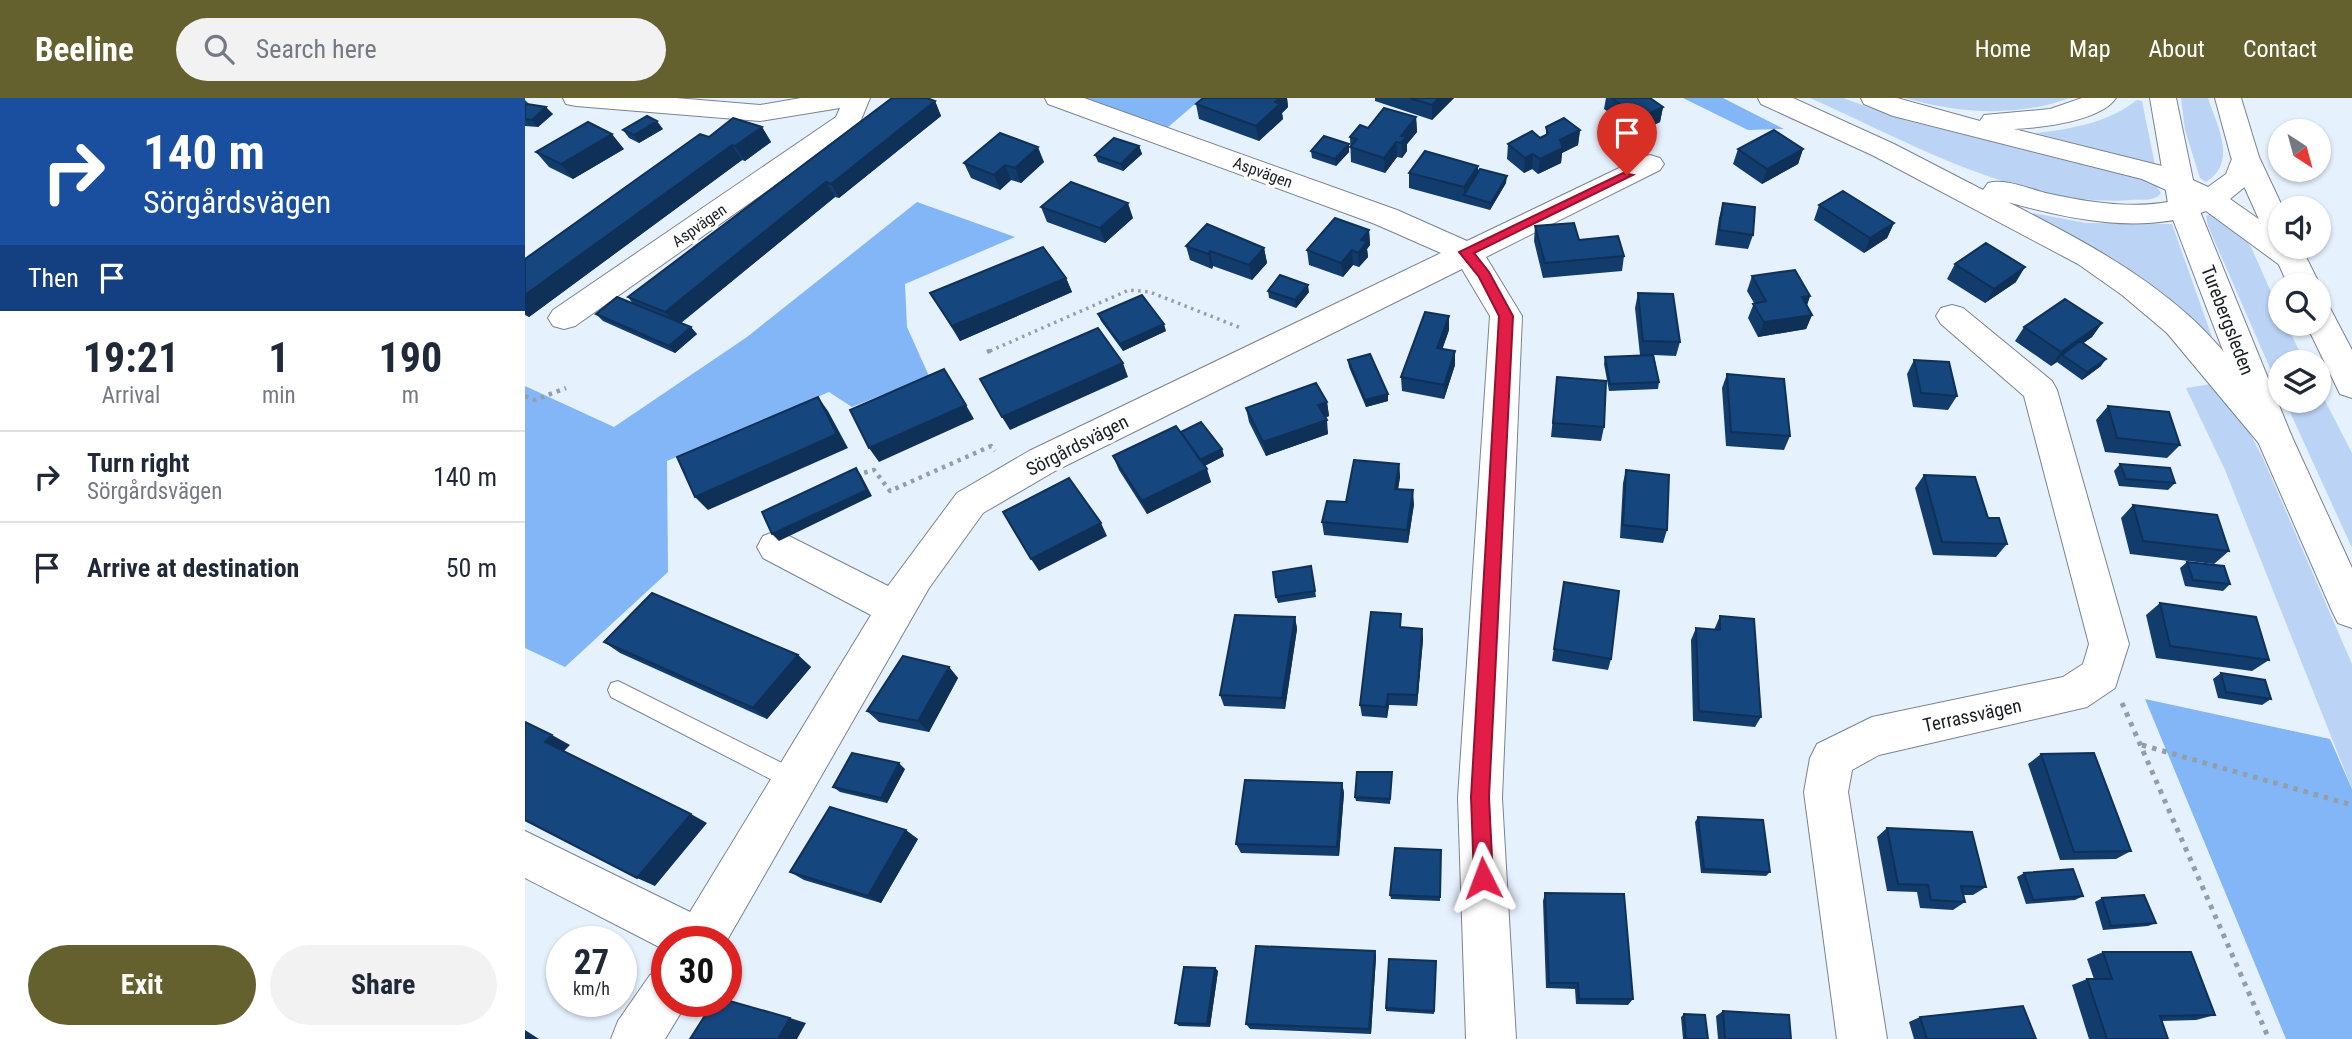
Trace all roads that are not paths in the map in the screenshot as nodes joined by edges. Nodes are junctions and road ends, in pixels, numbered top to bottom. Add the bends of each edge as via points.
1 (576, 98) edge
2 (850, 98) edge
3 (857, 98) edge
4 (1058, 98) edge
5 (1771, 98) edge
6 (1874, 98) edge
7 (2103, 98) edge
8 (2163, 98) edge
9 (2228, 98) edge
10 (1948, 121) junction
11 (1884, 150) junction
12 (2245, 157) junction
13 (1650, 164) dead end
14 (2191, 197) junction
15 (2268, 206) edge
16 (2268, 242) edge
17 (1466, 252) junction
18 (1952, 316) dead end
19 (564, 318) dead end
20 (2329, 336) edge
21 (2352, 385) edge
22 (2274, 437) junction
23 (776, 547) dead end
24 (896, 609) junction
25 (2352, 611) edge
26 (618, 690) dead end
27 (794, 780) junction
28 (525, 854) edge
29 (667, 926) edge
30 (708, 926) edge
31 (651, 1016) edge
32 (636, 1039) edge
33 (1491, 1039) edge
34 (1862, 1039) edge

1 - 2 main road via 760,113
3 - 19 main road, Aspvägen via 848,121
4 - 17 main road, Aspvägen via 1386,217
5 - 11 main road
6 - 10 main road
7 - 10 main road via 2039,120
8 - 14 main road, Turebergsleden
9 - 12 main road
10 - 14 main road via 2152,172
11 - 14 main road via 1979,184 2077,209 2118,213
11 - 22 main road via 2089,257 2133,287 2179,326
12 - 14 main road via 2237,180
12 - 15 main road
13 - 17 main road, Sörgårdsvägen
14 - 16 main road
14 - 22 main road, Turebergsleden
17 - 24 main road, Sörgårdsvägen via 970,503
17 - 33 main road via 1485,275 1506,316 1480,797
18 - 34 main road, Terrassvägen via 2040,390 2109,644 2100,675 2072,694 1872,737 1832,758 1826,792
20 - 21 main road
22 - 25 main road, Turebergsleden
23 - 24 main road
24 - 27 main road, Sörgårdsvägen
26 - 27 lane
27 - 30 main road, Sörgårdsvägen
28 - 29 main road
31 - 32 main road

